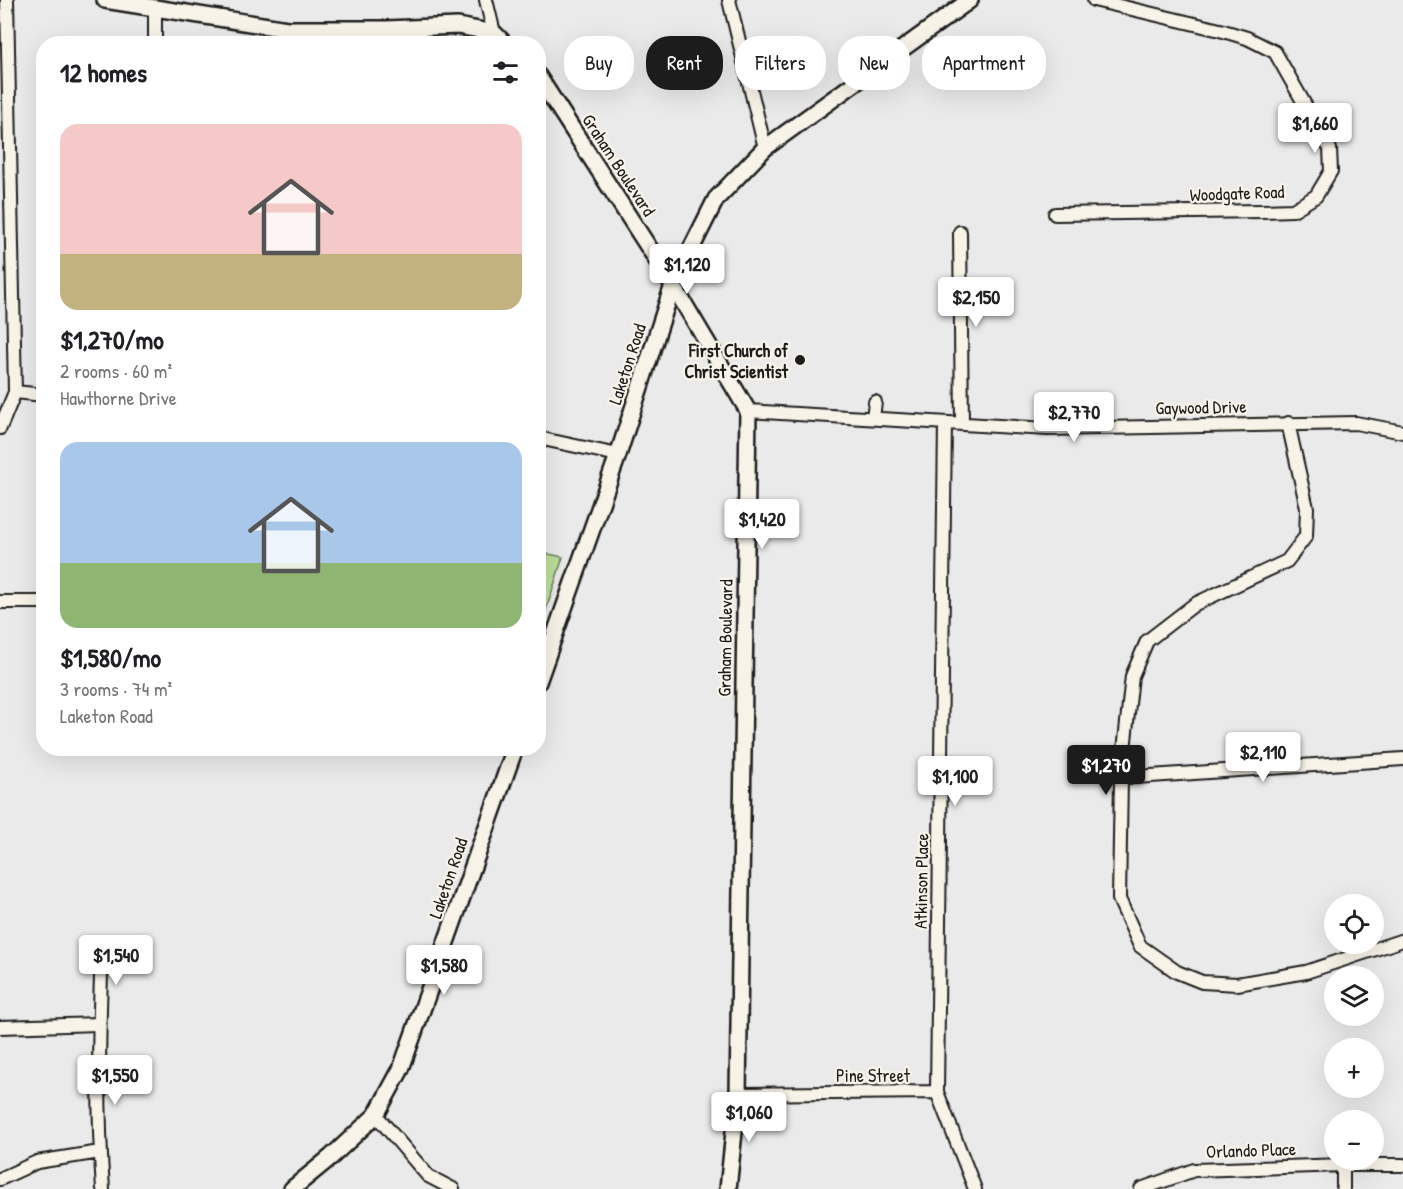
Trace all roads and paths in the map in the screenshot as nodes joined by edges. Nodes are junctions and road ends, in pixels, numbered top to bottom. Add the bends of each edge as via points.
1 (8, 0) edge
2 (105, 0) edge
3 (486, 0) edge
4 (729, 0) edge
5 (970, 0) edge
6 (1094, 0) edge
7 (178, 6) edge
8 (154, 9) junction
9 (494, 33) junction
10 (155, 36) edge
11 (386, 36) edge
12 (497, 36) edge
13 (546, 88) edge
14 (765, 148) junction
15 (1055, 214) dead end
16 (960, 232) dead end
17 (673, 285) junction
18 (15, 392) junction
19 (36, 394) edge
20 (875, 402) dead end
21 (748, 411) junction
22 (873, 418) junction
23 (945, 423) junction
24 (1288, 423) junction
25 (962, 424) junction
26 (0, 428) edge
27 (1403, 432) edge
28 (546, 440) edge
29 (618, 455) junction
30 (0, 602) edge
31 (36, 602) edge
32 (546, 657) edge
33 (511, 756) edge
34 (1403, 759) edge
35 (1122, 778) junction
36 (1403, 940) edge
37 (102, 947) dead end
38 (99, 1024) junction
39 (0, 1027) edge
40 (937, 1092) junction
41 (738, 1094) junction
42 (376, 1115) junction
43 (100, 1152) junction
44 (1384, 1165) edge
45 (1403, 1165) edge
46 (1324, 1166) edge
47 (1343, 1170) edge
48 (0, 1179) edge
49 (103, 1189) edge
50 (292, 1189) edge
51 (453, 1189) edge
52 (728, 1189) edge
53 (975, 1189) edge
54 (1142, 1189) edge
55 (1343, 1189) edge

1 - 18 street
2 - 8 street
3 - 9 street
4 - 14 street
5 - 14 street, Laketon Road
6 - 15 street, Woodgate Road via 1221,30 1275,52 1330,149 1330,171 1316,196 1293,210
7 - 8 street
7 - 11 street via 287,29
8 - 10 street
9 - 11 street via 458,26
9 - 12 street
13 - 17 street, Graham Boulevard
14 - 17 street, Laketon Road via 716,199
16 - 25 street
17 - 21 street, Graham Boulevard
17 - 29 street, Laketon Road
18 - 19 street
18 - 26 street
20 - 22 street
21 - 22 street, Gaywood Drive
21 - 41 street, Graham Boulevard
22 - 23 street, Gaywood Drive
23 - 25 street, Gaywood Drive
23 - 40 street, Atkinson Place
24 - 25 street, Gaywood Drive via 1048,429
24 - 27 street, Gaywood Drive via 1356,423
24 - 35 street via 1307,508 1306,536 1287,561 1195,604 1148,641 1132,676
28 - 29 street
29 - 32 street, Laketon Road
30 - 31 street
33 - 42 street, Laketon Road via 401,1069
34 - 35 street
35 - 36 street via 1119,899 1140,946 1177,972 1202,982 1237,984 1306,972
37 - 38 street
38 - 39 street
38 - 43 street
40 - 41 street, Pine Street
40 - 53 street, Atkinson Place
41 - 52 street, Graham Boulevard
42 - 50 street, Laketon Road
42 - 51 street via 428,1176
43 - 48 street via 37,1162
43 - 49 street
44 - 45 street, Orlando Place
46 - 54 street, Orlando Place via 1194,1170
47 - 55 street

